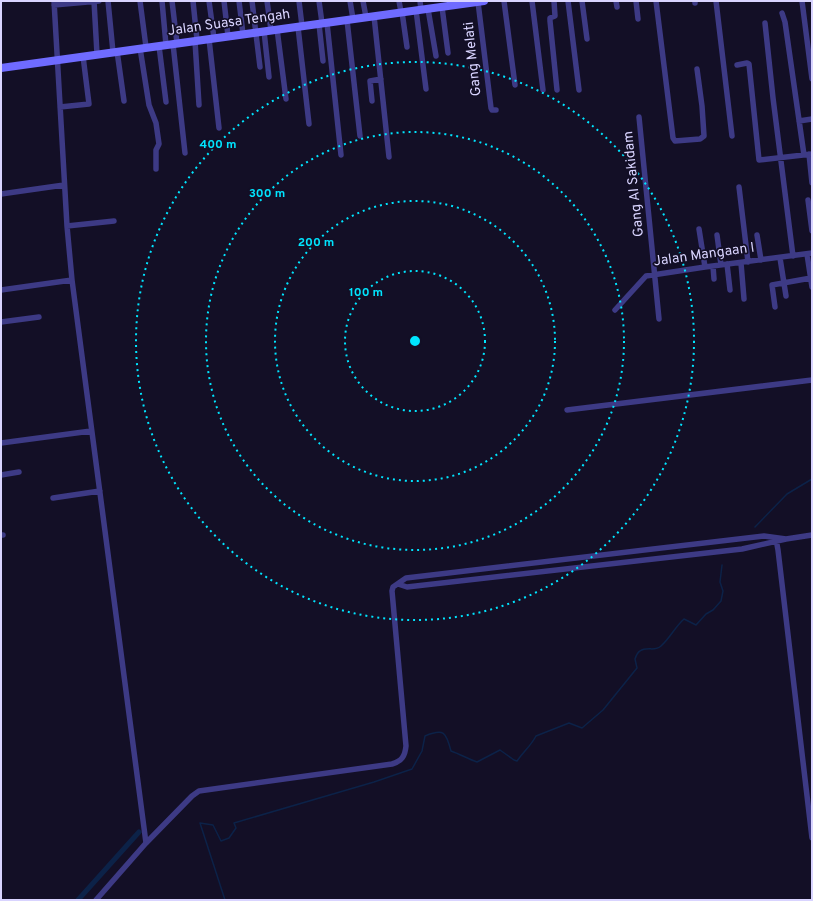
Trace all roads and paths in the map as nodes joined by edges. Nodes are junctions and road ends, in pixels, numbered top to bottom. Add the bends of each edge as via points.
1 (96, 1) edge
2 (108, 1) edge
3 (140, 1) edge
4 (162, 1) edge
5 (172, 1) edge
6 (193, 1) edge
7 (209, 1) edge
8 (224, 1) edge
9 (239, 1) edge
10 (252, 1) edge
11 (267, 1) edge
12 (299, 1) edge
13 (319, 1) edge
14 (350, 1) edge
15 (363, 1) edge
16 (400, 1) edge
17 (481, 1) edge
18 (504, 1) edge
19 (532, 1) edge
20 (554, 1) edge
21 (568, 1) edge
22 (582, 1) edge
23 (636, 1) edge
24 (656, 1) edge
25 (716, 1) edge
26 (802, 1) edge
27 (466, 2) edge
28 (54, 3) edge
29 (421, 7) edge
30 (442, 7) junction
31 (402, 12) junction
32 (782, 13) dead end
33 (370, 17) junction
34 (638, 19) dead end
35 (350, 20) junction
36 (322, 23) junction
37 (765, 23) dead end
38 (300, 26) junction
39 (267, 31) junction
40 (243, 34) junction
41 (228, 36) junction
42 (211, 38) junction
43 (587, 39) dead end
44 (196, 41) junction
45 (169, 44) junction
46 (407, 47) dead end
47 (143, 48) junction
48 (115, 52) junction
49 (448, 52) dead end
50 (97, 54) junction
51 (83, 56) junction
52 (436, 56) dead end
53 (58, 60) junction
54 (323, 61) dead end
55 (737, 64) dead end
56 (260, 67) dead end
57 (1, 68) edge
58 (697, 69) dead end
59 (268, 77) dead end
60 (381, 79) junction
61 (812, 79) edge
62 (515, 85) dead end
63 (426, 90) dead end
64 (543, 90) dead end
65 (557, 90) dead end
66 (579, 90) dead end
67 (286, 99) dead end
68 (124, 101) dead end
69 (372, 101) dead end
70 (166, 102) dead end
71 (199, 105) dead end
72 (62, 107) junction
73 (496, 110) dead end
74 (639, 117) dead end
75 (812, 119) edge
76 (799, 121) junction
77 (309, 124) dead end
78 (218, 128) dead end
79 (360, 136) dead end
80 (732, 136) dead end
81 (185, 153) dead end
82 (808, 154) edge
83 (341, 155) dead end
84 (389, 157) dead end
85 (781, 158) junction
86 (156, 169) dead end
87 (812, 183) edge
88 (64, 185) junction
89 (739, 186) dead end
90 (1, 194) edge
91 (808, 200) dead end
92 (114, 221) dead end
93 (67, 226) junction
94 (699, 229) dead end
95 (812, 231) edge
96 (757, 234) dead end
97 (717, 235) dead end
98 (810, 253) edge
99 (793, 256) junction
100 (780, 258) junction
101 (761, 260) junction
102 (748, 262) junction
103 (741, 263) junction
104 (724, 264) junction
105 (713, 266) junction
106 (705, 267) junction
107 (656, 274) junction
108 (811, 278) junction
109 (714, 279) dead end
110 (72, 280) junction
111 (785, 283) junction
112 (812, 287) edge
113 (1, 290) edge
114 (730, 290) dead end
115 (786, 296) dead end
116 (744, 299) dead end
117 (775, 308) dead end
118 (614, 310) dead end
119 (40, 317) dead end
120 (659, 319) dead end
121 (1, 322) edge
122 (812, 380) edge
123 (567, 410) dead end
124 (91, 431) junction
125 (1, 443) edge
126 (19, 472) dead end
127 (1, 475) edge
128 (100, 491) junction
129 (53, 498) dead end
130 (812, 535) edge
131 (776, 539) junction
132 (398, 584) junction
133 (812, 838) edge
134 (146, 843) junction
135 (96, 900) edge

1 - 28 street
1 - 50 street
2 - 48 street
3 - 47 street
4 - 45 street
5 - 45 street
6 - 44 street
7 - 42 street
8 - 41 street
9 - 40 street
10 - 39 street
11 - 39 street
12 - 38 street
13 - 36 street
14 - 35 street
15 - 33 street
16 - 31 street
17 - 27 street, Jalan Suasa Tengah
17 - 73 street, Gang Melati via 491,108
18 - 62 street
19 - 64 street
20 - 65 street via 555,16 550,18 550,21
21 - 66 street
22 - 43 street
23 - 34 street
24 - 58 street via 670,115 676,141 700,139 704,136
25 - 80 street
26 - 61 street
27 - 30 street, Jalan Suasa Tengah
28 - 53 street
29 - 30 street, Jalan Suasa Tengah
29 - 31 street, Jalan Suasa Tengah
29 - 52 street
29 - 63 street
30 - 49 street
31 - 33 street, Jalan Suasa Tengah
31 - 46 street
32 - 76 street
33 - 35 street, Jalan Suasa Tengah
33 - 60 street
35 - 36 street, Jalan Suasa Tengah
35 - 79 street
36 - 38 street, Jalan Suasa Tengah
36 - 54 street
36 - 83 street
37 - 85 street
38 - 39 street, Jalan Suasa Tengah
38 - 77 street
39 - 40 street, Jalan Suasa Tengah
39 - 56 street
39 - 59 street
39 - 67 street
40 - 41 street, Jalan Suasa Tengah
41 - 42 street, Jalan Suasa Tengah
42 - 44 street, Jalan Suasa Tengah
42 - 78 street
44 - 45 street, Jalan Suasa Tengah
44 - 71 street
45 - 47 street, Jalan Suasa Tengah
45 - 70 street
45 - 81 street
47 - 48 street, Jalan Suasa Tengah
47 - 86 street via 149,105 156,123 159,144 156,150
48 - 50 street, Jalan Suasa Tengah
48 - 68 street
50 - 51 street, Jalan Suasa Tengah
51 - 53 street, Jalan Suasa Tengah
51 - 72 street via 90,102
53 - 57 street, Jalan Suasa Tengah
53 - 72 street
55 - 85 street via 749,64 759,160
60 - 69 street via 370,81
60 - 84 street
72 - 88 street
74 - 107 street, Gang Al Sakidam
75 - 76 street
76 - 82 street
82 - 85 street
82 - 87 street
85 - 99 street
88 - 90 street
88 - 93 street
89 - 102 street
91 - 95 street
92 - 93 street
93 - 110 street
94 - 106 street
96 - 101 street
97 - 104 street
98 - 99 street, Jalan Mangaan I
98 - 108 street
99 - 100 street, Jalan Mangaan I
100 - 101 street, Jalan Mangaan I
100 - 111 street
101 - 102 street, Jalan Mangaan I
102 - 103 street, Jalan Mangaan I
103 - 104 street, Jalan Mangaan I
103 - 116 street
104 - 105 street, Jalan Mangaan I
104 - 114 street
105 - 106 street, Jalan Mangaan I
105 - 109 street
106 - 107 street, Jalan Mangaan I
107 - 118 street, Jalan Mangaan I via 645,276
107 - 120 street, Gang Al Sakidam via 654,277
108 - 111 street
108 - 112 street
110 - 113 street
110 - 124 street
111 - 115 street
111 - 117 street via 771,285
119 - 121 street
122 - 123 street
124 - 125 street
124 - 128 street
126 - 127 street
128 - 129 street
128 - 134 street
130 - 131 street
131 - 132 street via 742,548 407,587
131 - 132 street via 757,536 406,578
131 - 133 street
132 - 134 street via 392,591 406,746 404,757 392,764 199,791
134 - 135 street

